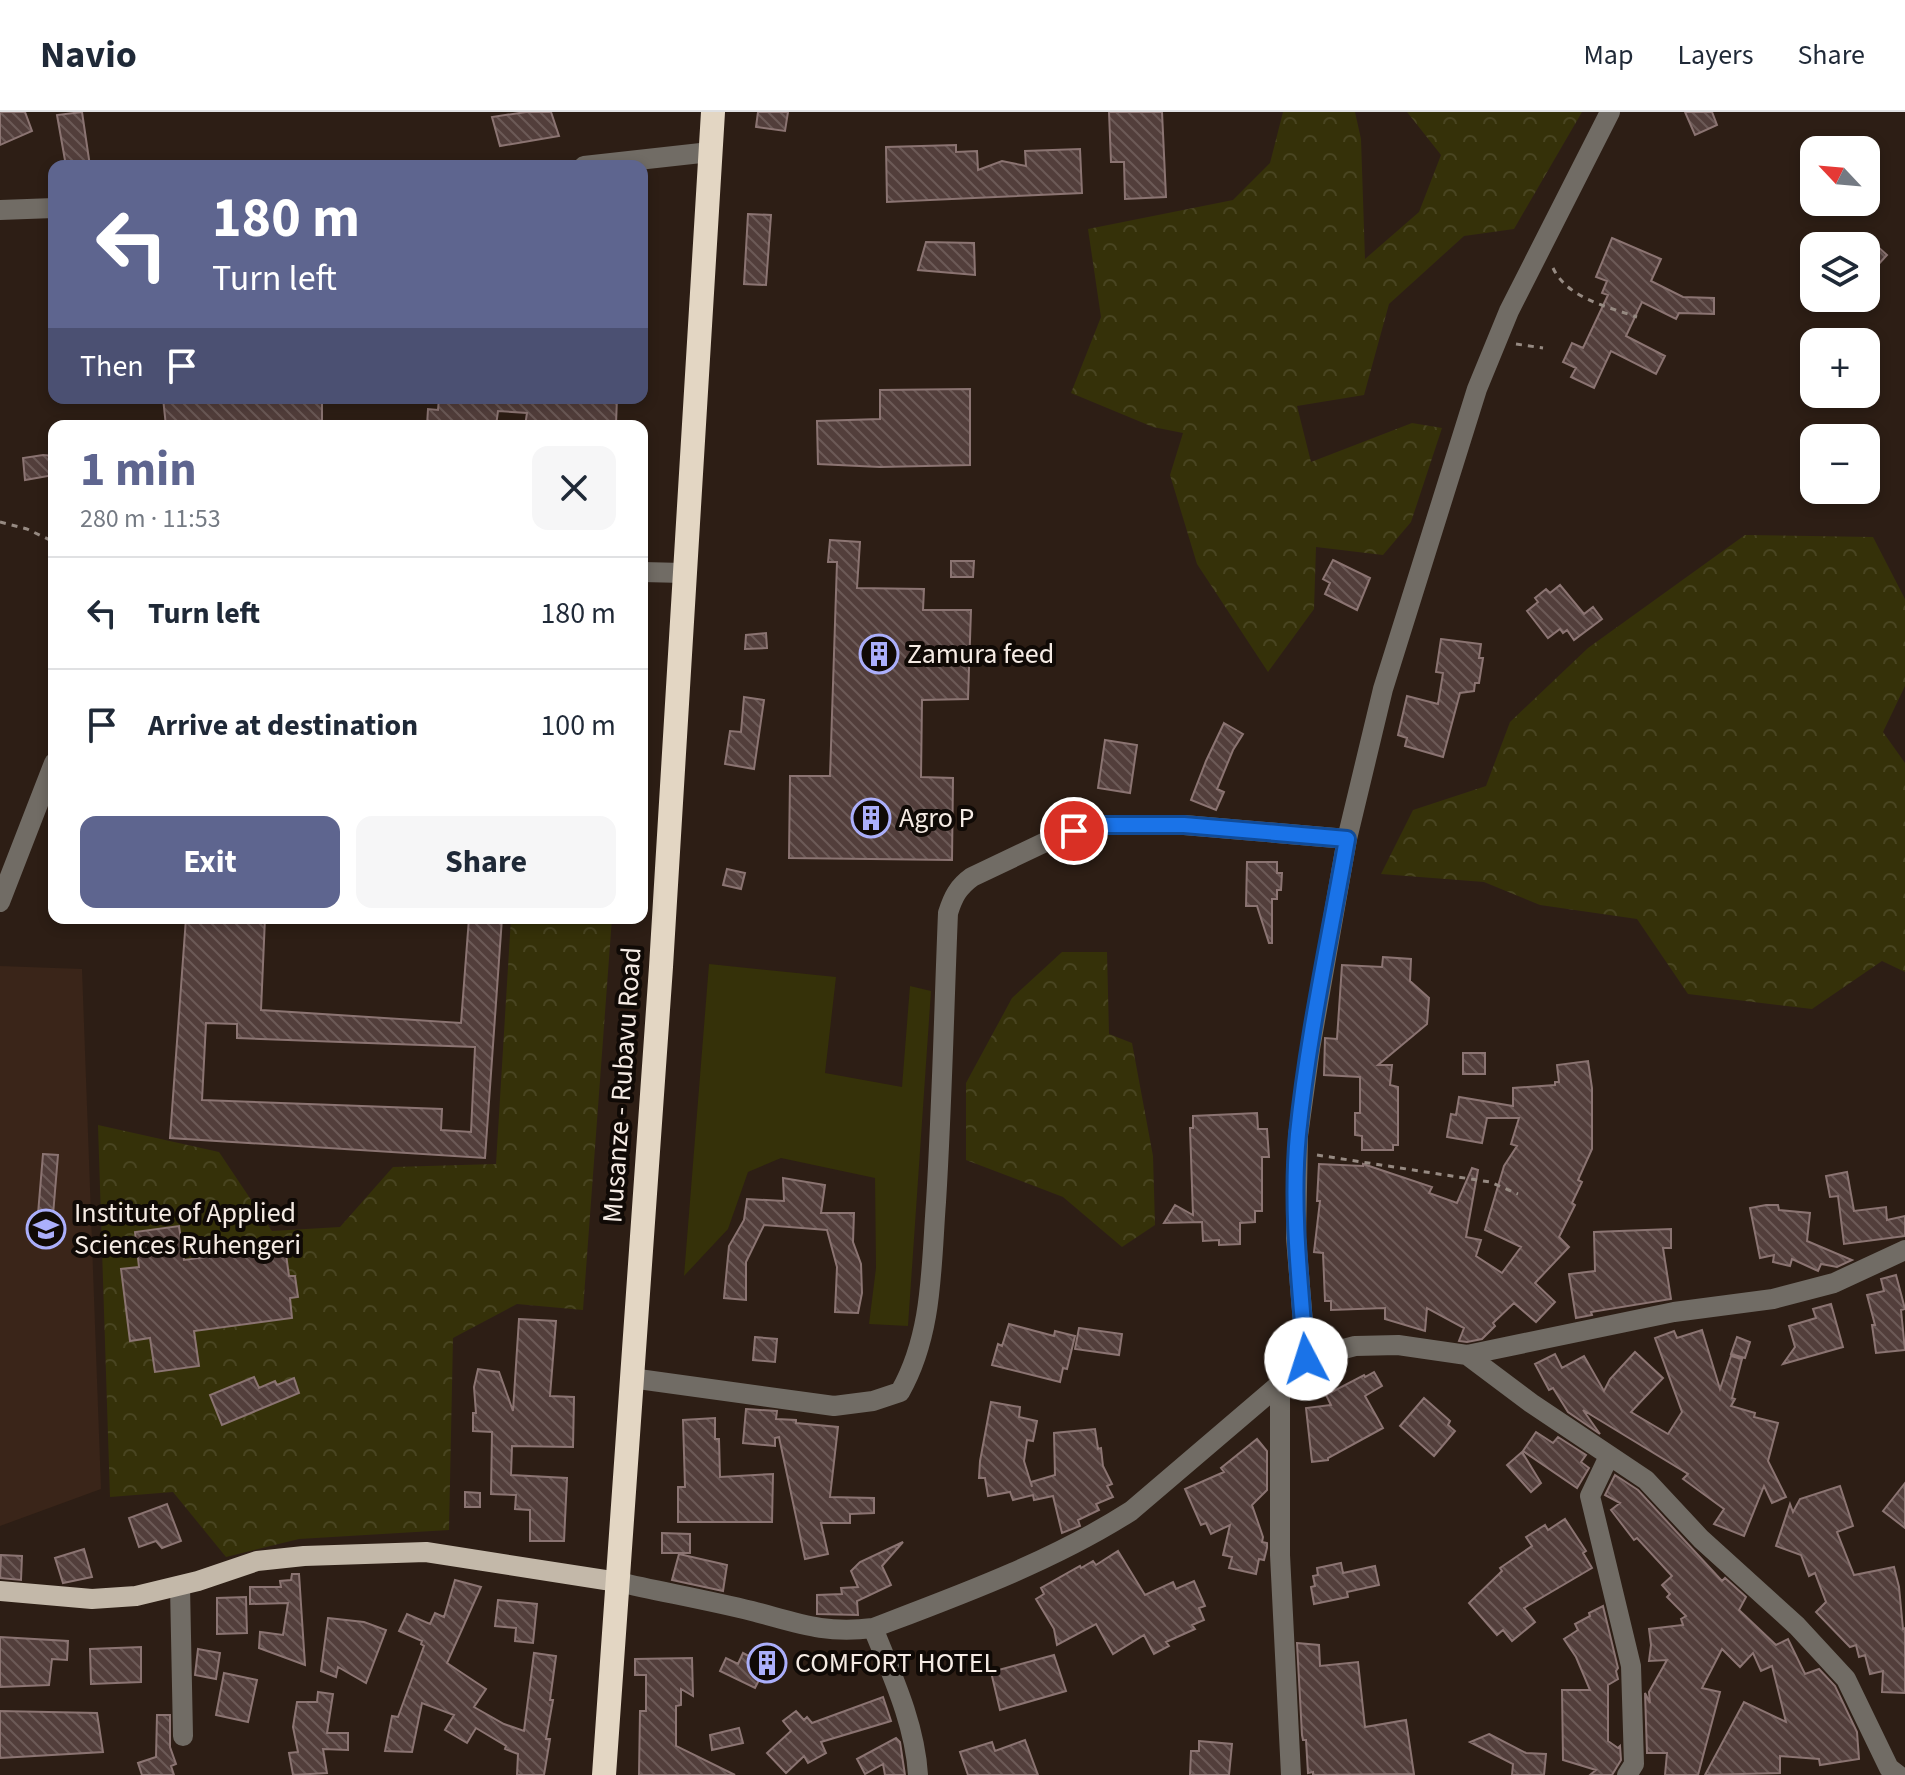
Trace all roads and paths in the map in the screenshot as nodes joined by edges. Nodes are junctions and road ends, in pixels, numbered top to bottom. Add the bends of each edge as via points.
1 (713, 112) edge
2 (1610, 112) edge
3 (710, 152) junction
4 (638, 160) edge
5 (48, 208) edge
6 (0, 210) edge
7 (1535, 260) junction
8 (1637, 317) dead end
9 (1496, 342) junction
10 (1543, 348) dead end
11 (0, 522) edge
12 (48, 539) edge
13 (648, 572) edge
14 (684, 573) junction
15 (48, 778) edge
16 (1347, 839) junction
17 (0, 902) edge
18 (1297, 1154) junction
19 (1518, 1194) dead end
20 (1905, 1250) edge
21 (1467, 1355) junction
22 (1306, 1359) junction
23 (631, 1378) junction
24 (1280, 1383) junction
25 (1609, 1456) junction
26 (618, 1582) junction
27 (180, 1586) junction
28 (0, 1591) edge
29 (873, 1628) junction
30 (183, 1736) dead end
31 (604, 1775) edge
32 (918, 1775) edge
33 (1291, 1775) edge
34 (1627, 1775) edge
35 (1898, 1775) edge

1 - 3 highway, Musanze - Rubavu Road
2 - 7 street
3 - 4 street
3 - 14 highway, Musanze - Rubavu Road
5 - 6 street
7 - 8 path via 1552,266 1588,300
7 - 9 street
9 - 10 path
9 - 16 street via 1383,689
11 - 12 path
13 - 14 street
14 - 23 highway, Musanze - Rubavu Road
15 - 17 street
16 - 18 street
16 - 23 street via 1184,825 1092,825 962,884 948,913 929,1295 923,1339 900,1392 834,1406
18 - 19 path via 1490,1182
18 - 22 street via 1296,1238
20 - 21 street via 1834,1283 1773,1299 1674,1312
21 - 22 street via 1398,1345 1355,1346
21 - 25 street
22 - 24 street
23 - 26 highway, Musanze - Rubavu Road
24 - 29 street via 1131,1511 1101,1530
24 - 33 street via 1280,1555
25 - 34 street via 1590,1496 1631,1666 1634,1764
25 - 35 street via 1646,1480 1846,1679 1889,1768
26 - 27 main road via 426,1552 257,1561
26 - 29 street via 818,1629
26 - 31 highway, Musanze - Rubavu Road
27 - 28 main road via 92,1599
27 - 30 street
29 - 32 street via 900,1696

